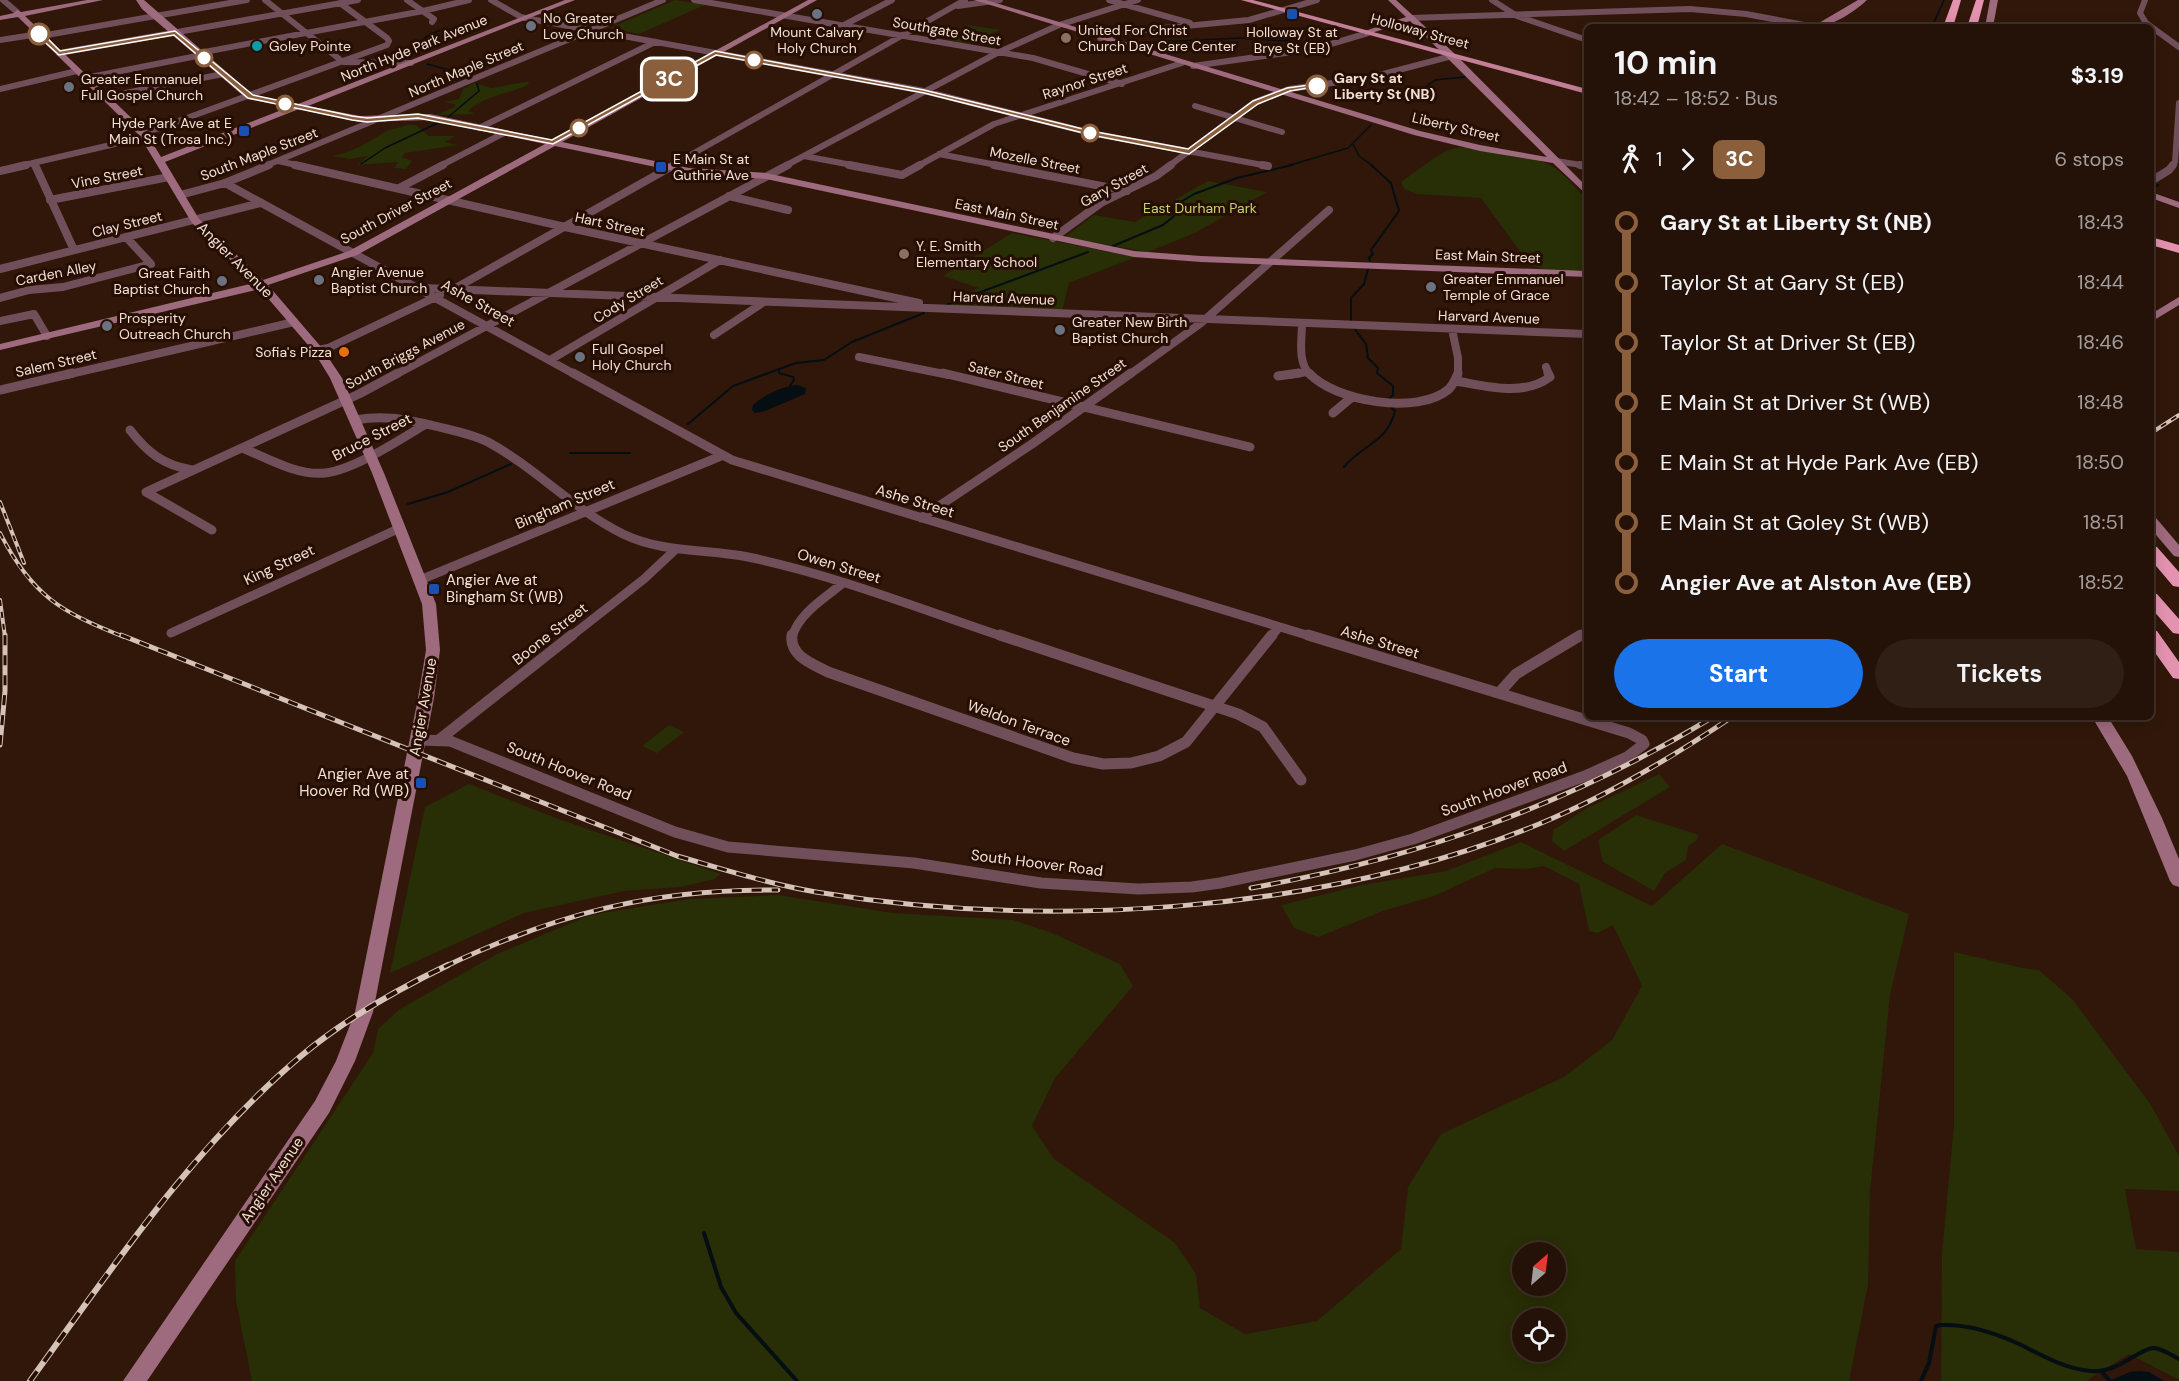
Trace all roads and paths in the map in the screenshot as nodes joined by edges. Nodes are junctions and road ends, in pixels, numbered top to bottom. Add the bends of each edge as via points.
1 (3, 0) edge
2 (84, 0) edge
3 (99, 0) edge
4 (140, 0) edge
5 (247, 0) edge
6 (265, 0) edge
7 (357, 0) edge
8 (407, 0) edge
9 (469, 0) edge
10 (491, 0) edge
11 (571, 0) edge
12 (663, 0) edge
13 (694, 0) edge
14 (813, 0) edge
15 (892, 0) edge
16 (965, 0) edge
17 (1000, 0) edge
18 (1109, 0) edge
19 (1138, 0) edge
20 (1245, 0) edge
21 (1317, 0) edge
22 (1392, 0) edge
23 (1492, 0) edge
24 (1861, 0) edge
25 (1957, 0) edge
26 (1980, 0) edge
27 (1994, 0) edge
28 (2145, 0) edge
29 (709, 1) edge
30 (982, 1) edge
31 (340, 3) junction
32 (1124, 4) junction
33 (955, 7) junction
34 (423, 11) junction
35 (1285, 11) junction
36 (1512, 13) junction
37 (18, 14) junction
38 (282, 14) junction
39 (784, 15) junction
40 (155, 16) junction
41 (0, 17) edge
42 (525, 18) junction
43 (1410, 18) junction
44 (366, 22) junction
45 (432, 22) dead end
46 (1799, 24) edge
47 (1820, 24) edge
48 (1949, 24) edge
49 (1973, 24) edge
50 (1990, 24) edge
51 (2147, 24) edge
52 (843, 25) junction
53 (1059, 25) junction
54 (1198, 25) junction
55 (2154, 29) edge
56 (592, 30) junction
57 (175, 33) junction
58 (306, 33) junction
59 (1368, 33) junction
60 (40, 35) junction
61 (903, 36) junction
62 (1100, 38) junction
63 (1584, 39) edge
64 (0, 40) edge
65 (655, 42) junction
66 (1439, 44) junction
67 (2179, 46) edge
68 (1420, 47) junction
69 (999, 52) junction
70 (59, 53) junction
71 (715, 53) junction
72 (200, 54) junction
73 (1452, 56) junction
74 (343, 62) junction
75 (411, 63) junction
76 (1182, 63) junction
77 (1486, 65) junction
78 (1193, 66) junction
79 (1463, 67) junction
80 (77, 71) junction
81 (224, 74) junction
82 (834, 75) junction
83 (85, 78) junction
84 (1122, 84) junction
85 (0, 89) edge
86 (1584, 91) edge
87 (924, 92) junction
88 (1280, 92) junction
89 (250, 96) junction
90 (105, 98) junction
91 (2179, 103) edge
92 (1195, 106) dead end
93 (299, 107) junction
94 (398, 111) junction
95 (1020, 116) junction
96 (430, 117) junction
97 (1235, 118) junction
98 (379, 119) junction
99 (479, 128) junction
100 (1282, 132) dead end
101 (504, 133) junction
102 (144, 136) junction
103 (553, 142) junction
104 (2178, 149) edge
105 (1189, 152) junction
106 (939, 154) junction
107 (804, 156) junction
108 (160, 161) junction
109 (278, 161) junction
110 (1556, 161) junction
111 (34, 163) junction
112 (1268, 166) dead end
113 (1584, 166) edge
114 (671, 167) junction
115 (0, 171) edge
116 (766, 176) junction
117 (169, 177) junction
118 (2154, 180) edge
119 (225, 183) junction
120 (399, 188) junction
121 (1584, 189) edge
122 (1127, 191) junction
123 (180, 195) junction
124 (729, 196) junction
125 (2154, 196) edge
126 (50, 200) junction
127 (450, 200) junction
128 (260, 203) junction
129 (2179, 205) edge
130 (788, 210) dead end
131 (1329, 210) dead end
132 (194, 220) junction
133 (565, 227) junction
134 (126, 237) junction
135 (1053, 238) junction
136 (2154, 242) edge
137 (641, 243) junction
138 (2179, 249) edge
139 (74, 250) junction
140 (353, 253) junction
141 (720, 260) junction
142 (1269, 261) junction
143 (0, 269) edge
144 (1584, 274) edge
145 (262, 285) junction
146 (420, 288) junction
147 (452, 290) junction
148 (548, 294) junction
149 (0, 297) edge
150 (436, 297) junction
151 (658, 298) junction
152 (2179, 300) edge
153 (764, 302) junction
154 (936, 309) junction
155 (2154, 317) edge
156 (1205, 319) junction
157 (0, 321) edge
158 (294, 321) junction
159 (1302, 323) junction
160 (487, 326) junction
161 (1452, 329) junction
162 (1584, 334) edge
163 (714, 335) dead end
164 (47, 336) junction
165 (0, 347) edge
166 (318, 350) junction
167 (860, 357) dead end
168 (550, 360) junction
169 (1546, 367) dead end
170 (1307, 372) junction
171 (1278, 376) dead end
172 (1455, 381) junction
173 (0, 390) edge
174 (1352, 397) junction
175 (347, 399) junction
176 (1083, 408) junction
177 (1333, 413) dead end
178 (355, 420) junction
179 (426, 424) junction
180 (130, 430) dead end
181 (1250, 447) dead end
182 (244, 448) junction
183 (370, 454) junction
184 (721, 456) junction
185 (192, 470) junction
186 (587, 512) junction
187 (921, 518) junction
188 (2154, 524) edge
189 (400, 528) junction
190 (212, 530) dead end
191 (676, 549) junction
192 (2154, 553) edge
193 (2179, 553) edge
194 (420, 580) junction
195 (2179, 582) edge
196 (843, 583) junction
197 (2154, 601) edge
198 (1279, 627) junction
199 (2179, 629) edge
200 (171, 633) dead end
201 (1584, 634) edge
202 (2154, 639) edge
203 (2179, 674) edge
204 (1499, 693) junction
205 (1217, 706) junction
206 (1584, 719) edge
207 (1587, 720) edge
208 (2102, 720) edge
209 (440, 739) junction
210 (418, 740) junction
211 (1642, 740) joint
212 (1301, 780) dead end
213 (2179, 881) edge
214 (134, 1381) edge

1 - 37 street, Angier Avenue
2 - 37 street
3 - 37 street
4 - 40 street, East Main Street
5 - 40 street
6 - 38 street
7 - 31 street
8 - 34 street
9 - 34 street
10 - 42 street
11 - 42 street, North Hyde Park Avenue
12 - 56 street, North Maple Street
13 - 29 street, Southgate Street
14 - 39 street, South Driver Street
15 - 52 street
16 - 33 street
17 - 30 street
18 - 32 street
19 - 32 street, South Briggs Avenue
20 - 35 main road, Holloway Street
21 - 35 street
22 - 43 street
23 - 36 street
24 - 47 street
25 - 48 highway
26 - 49 highway
27 - 50 street
28 - 51 street via 2140,10
29 - 39 street, Southgate Street
30 - 33 street
30 - 53 street, Liberty Street
31 - 38 street
31 - 44 street
32 - 53 street, South Briggs Avenue
32 - 54 street
33 - 61 street
34 - 44 street
34 - 45 street via 434,19
35 - 54 street via 1249,20
35 - 59 main road, Holloway Street
36 - 43 street
36 - 46 street via 1704,9
36 - 63 street
37 - 41 street
37 - 60 street, Angier Avenue
38 - 57 street
38 - 58 street
39 - 52 street, Southgate Street
39 - 71 street, South Driver Street
40 - 57 street, East Main Street
40 - 60 street
42 - 56 street
42 - 75 street, North Hyde Park Avenue
43 - 59 street
43 - 66 street
44 - 58 street
44 - 74 street via 387,38 388,44
52 - 61 street, Southgate Street
53 - 62 street, Liberty Street
53 - 69 street, South Briggs Avenue
54 - 62 street
55 - 67 street
56 - 65 street
56 - 94 street, North Maple Street
57 - 70 street
57 - 72 street, East Main Street
58 - 72 street
58 - 74 street
59 - 68 main road, Holloway Street
59 - 78 street via 1312,49
60 - 64 street
60 - 70 street, Angier Avenue
61 - 69 street, Southgate Street
61 - 82 street
62 - 76 street, Liberty Street
65 - 71 street
65 - 99 street
66 - 68 main road via 1434,48
66 - 73 street
68 - 73 main road, Holloway Street
69 - 84 street, Southgate Street via 1064,65
69 - 87 street, South Briggs Avenue
70 - 80 street, Angier Avenue
71 - 82 street
71 - 103 street, South Driver Street
72 - 81 street, East Main Street
72 - 83 street
73 - 77 main road, Holloway Street
73 - 79 street
73 - 88 street, Gary Street via 1388,74
74 - 75 street
74 - 89 street
75 - 93 street, North Hyde Park Avenue
76 - 78 street, Liberty Street
76 - 84 street, Raynor Street
77 - 79 main road
77 - 86 main road, Holloway Street
78 - 88 street, Liberty Street
79 - 110 street
80 - 83 street, Angier Avenue
80 - 85 street
81 - 89 street, East Main Street
81 - 90 street
82 - 87 street
82 - 114 street
83 - 90 street, Angier Avenue
84 - 95 street, Raynor Street
87 - 95 street
87 - 107 street, South Briggs Avenue
88 - 97 street, Gary Street via 1255,102
88 - 110 street, Liberty Street via 1434,138
89 - 93 street, East Main Street
89 - 102 street
90 - 102 street, Angier Avenue
91 - 104 street
92 - 97 street
93 - 98 street, East Main Street via 352,118
93 - 108 street, North Hyde Park Avenue
94 - 96 street, East Main Street
94 - 98 street, North Maple Street
95 - 105 street
95 - 106 street, Raynor Street via 982,129
96 - 98 street, East Main Street
96 - 99 street, East Main Street
97 - 100 street
97 - 105 street, Gary Street
98 - 109 street, South Maple Street
99 - 101 street, East Main Street
101 - 103 street, East Main Street
101 - 120 street
102 - 108 street, Angier Avenue
102 - 111 street
103 - 114 street, East Main Street
103 - 127 street, South Driver Street
104 - 118 street via 2172,168
105 - 112 street
105 - 122 street, Gary Street
106 - 107 street, Raynor Street via 902,175
106 - 122 street, Mozelle Street
107 - 116 street, South Briggs Avenue
108 - 117 street, Angier Avenue
109 - 119 street, South Maple Street
109 - 120 street, Hart Street
110 - 113 street, Liberty Street
110 - 121 street
111 - 115 street
111 - 126 street
114 - 116 street, East Main Street
114 - 133 street
116 - 124 street, South Briggs Avenue
116 - 135 street, East Main Street
117 - 123 street, Angier Avenue
117 - 126 street, Vine Street
119 - 123 street, South Maple Street
119 - 128 street, Ashe Street
120 - 127 street, Hart Street
122 - 135 street, Gary Street via 1090,210
123 - 132 street, Angier Avenue
124 - 130 street
124 - 137 street, South Briggs Avenue
125 - 129 street
126 - 139 street
127 - 133 street, Hart Street
127 - 140 street, South Driver Street
128 - 132 street, Clay Street
128 - 140 street, Ashe Street
131 - 142 street, South Benjamine Street
132 - 134 street, Clay Street
132 - 145 street, Angier Avenue
133 - 137 street, Hart Street
133 - 147 street
134 - 139 street, Clay Street
134 - 149 street, Carden Alley via 151,264 63,287
135 - 142 street, East Main Street via 1148,255
136 - 138 highway
137 - 141 street, Hart Street
137 - 148 street, South Briggs Avenue
139 - 143 street, Clay Street
140 - 145 street, South Driver Street
140 - 146 street, Ashe Street
141 - 151 street, Cody Street
141 - 154 street, Hart Street
142 - 144 street, East Main Street
142 - 156 street, South Benjamine Street
145 - 158 street, Angier Avenue
145 - 164 street, South Driver Street
146 - 147 street, Harvard Avenue
146 - 150 street, Ashe Street
147 - 148 street, Harvard Avenue
147 - 150 street
148 - 151 street, Harvard Avenue
148 - 160 street, South Briggs Avenue
150 - 160 street, Ashe Street
150 - 166 street
151 - 153 street, Harvard Avenue
151 - 168 street, Cody Street
152 - 155 street
153 - 154 street, Harvard Avenue
153 - 163 street
154 - 156 street, Harvard Avenue
156 - 159 street, Harvard Avenue
156 - 176 street, South Benjamine Street
157 - 164 street via 34,314
158 - 166 street, Angier Avenue
158 - 173 street, Salem Street
159 - 161 street, Harvard Avenue
159 - 170 street via 1302,357
160 - 168 street, Ashe Street
160 - 175 street, South Briggs Avenue
161 - 162 street, Harvard Avenue
161 - 172 street via 1459,367
164 - 165 street, South Driver Street
166 - 175 street, Angier Avenue
167 - 176 street, Sater Street
168 - 184 street, Ashe Street
169 - 172 street via 1550,377 1547,380 1526,387
170 - 171 street
170 - 174 street via 1321,384
172 - 174 street via 1440,393 1409,402
174 - 177 street
175 - 178 street, Angier Avenue
175 - 182 street, South Briggs Avenue
176 - 181 street, Sater Street
176 - 187 street, South Benjamine Street
178 - 179 street, Owen Street via 383,416
178 - 183 street, Angier Avenue
179 - 183 street, Bruce Street
179 - 186 street, Owen Street via 464,433 497,447
180 - 185 street via 157,461
182 - 183 street, Bruce Street via 312,472 330,472
182 - 185 street, South Briggs Avenue
183 - 189 street, Angier Avenue
184 - 186 street, Bingham Street
184 - 187 street, Ashe Street
185 - 190 street, South Briggs Avenue via 146,492
186 - 191 street, Owen Street via 625,535
186 - 194 street, Bingham Street
187 - 198 street, Ashe Street
188 - 193 street
189 - 194 street, Angier Avenue
189 - 200 street, King Street
191 - 196 street, Owen Street via 761,560
191 - 209 street, Boone Street via 639,584
192 - 195 highway
194 - 210 street, Angier Avenue via 431,615 433,650
196 - 205 street, Owen Street
196 - 205 street, Weldon Terrace via 796,624 791,642 801,658 828,672 1073,758 1104,765 1154,759 1186,742
197 - 199 highway
198 - 204 street, Ashe Street
198 - 205 street, Weldon Terrace
201 - 204 street via 1516,674
202 - 203 highway
204 - 206 street, Ashe Street
205 - 212 street, Owen Street via 1263,728
207 - 211 street, Ashe Street
208 - 213 street via 2137,780
209 - 210 street, South Hoover Road
209 - 211 street, South Hoover Road via 675,832 721,846 914,863 1041,883 1138,889 1220,883 1413,839 1606,767 1641,748
210 - 214 street, Angier Avenue via 354,1046 322,1107

